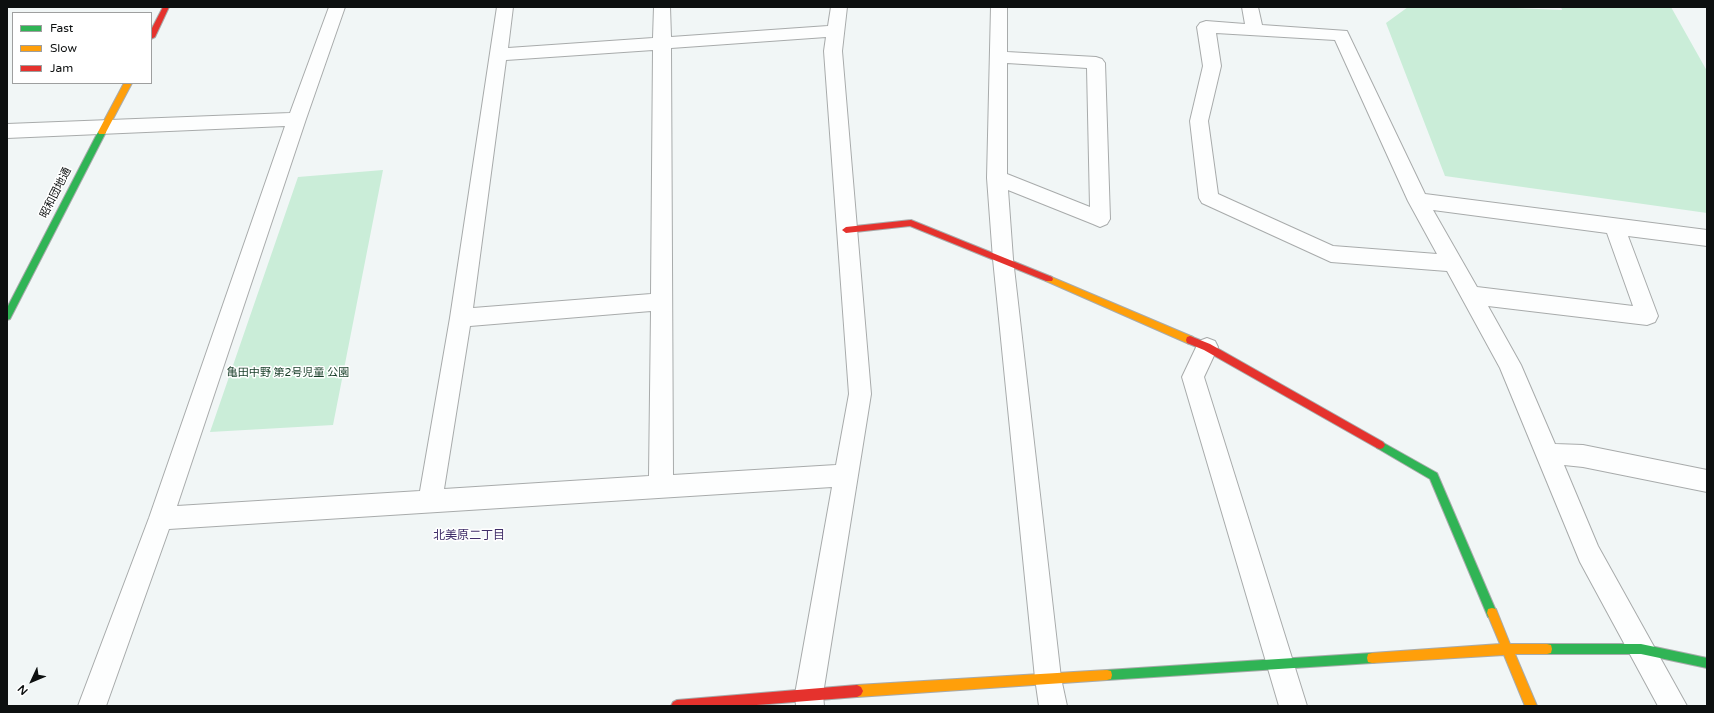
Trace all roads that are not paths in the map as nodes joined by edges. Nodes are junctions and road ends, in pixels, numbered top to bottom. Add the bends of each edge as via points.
1 (166, 7) edge
2 (337, 7) edge
3 (505, 7) edge
4 (662, 7) edge
5 (839, 7) edge
6 (999, 7) edge
7 (1250, 7) edge
8 (1254, 29) junction
9 (834, 31) junction
10 (152, 35) edge
11 (662, 43) junction
12 (498, 55) junction
13 (998, 57) junction
14 (127, 84) edge
15 (296, 119) junction
16 (105, 128) junction
17 (7, 131) edge
18 (998, 178) junction
19 (1418, 201) junction
20 (1615, 227) junction
21 (846, 230) junction
22 (1707, 238) edge
23 (1003, 259) junction
24 (1452, 263) junction
25 (1470, 295) junction
26 (662, 302) junction
27 (7, 316) edge
28 (461, 318) junction
29 (1207, 347) junction
30 (1546, 454) junction
31 (847, 474) junction
32 (1707, 481) edge
33 (661, 487) junction
34 (430, 501) junction
35 (161, 518) junction
36 (1506, 649) junction
37 (1641, 649) junction
38 (1707, 663) edge
39 (1280, 664) junction
40 (1048, 678) junction
41 (810, 700) edge
42 (92, 706) edge
43 (677, 706) edge
44 (1053, 706) edge
45 (1293, 706) edge
46 (1531, 706) edge
47 (1673, 706) edge

1 - 10 street
2 - 15 street
3 - 12 street
4 - 11 street
5 - 9 street
6 - 13 street
7 - 8 street
8 - 19 street via 1341,35
8 - 24 street via 1206,27 1212,66 1199,121 1209,198 1331,254
9 - 11 street
9 - 21 street via 833,50
11 - 12 street
11 - 26 street
12 - 28 street
13 - 18 street
13 - 18 street via 1096,64 1100,219
14 - 16 street, 昭和団地通
15 - 16 street
15 - 35 street
16 - 17 street
16 - 27 street, 昭和団地通 via 79,173
18 - 23 street
19 - 20 street
19 - 24 street
20 - 22 street
20 - 25 street via 1647,316
21 - 23 street via 911,223
21 - 31 street via 860,394
23 - 29 street
23 - 40 street
24 - 25 street
25 - 30 street via 1510,365
26 - 28 street
26 - 33 street
28 - 34 street
29 - 36 street via 1434,476
29 - 39 street via 1193,377
30 - 32 street via 1583,456
30 - 37 street via 1589,554
31 - 33 street
31 - 41 street
33 - 34 street
34 - 35 street
35 - 42 street
36 - 37 street
36 - 39 street
36 - 46 street
37 - 38 street
37 - 47 street
39 - 40 street
39 - 45 street
40 - 41 street
40 - 44 street
41 - 43 street

